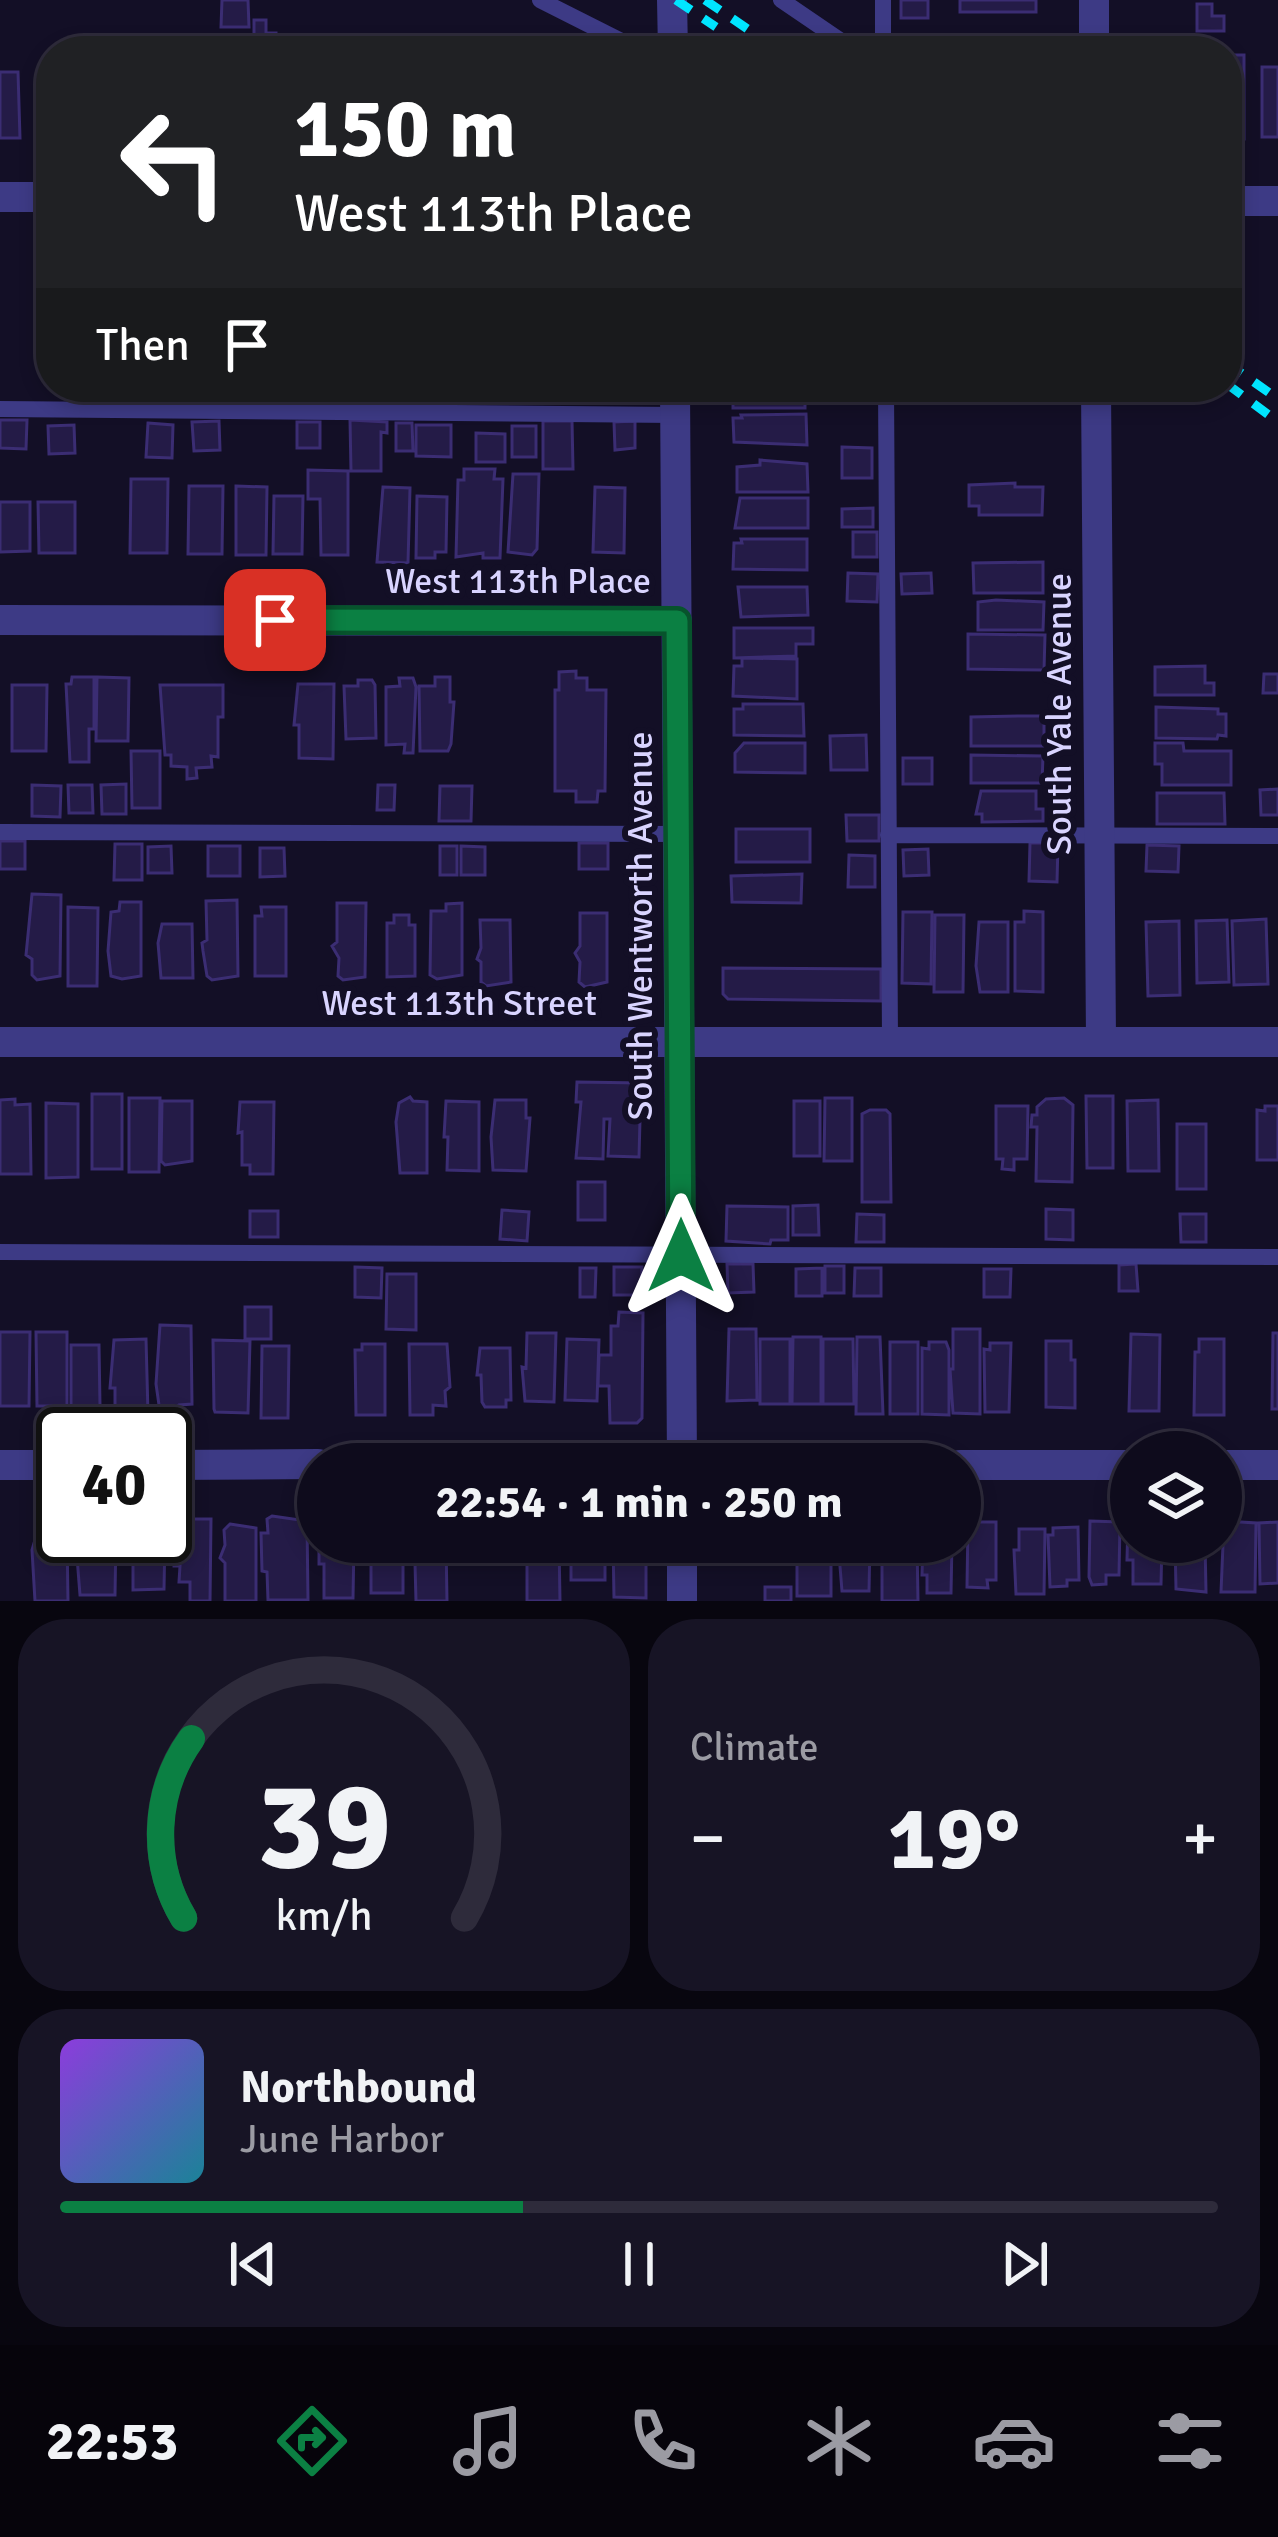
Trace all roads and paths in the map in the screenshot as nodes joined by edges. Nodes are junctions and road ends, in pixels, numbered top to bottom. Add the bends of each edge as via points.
1 (540, 0) edge
2 (673, 0) edge
3 (781, 0) edge
4 (883, 0) edge
5 (1094, 0) edge
6 (611, 36) edge
7 (673, 36) edge
8 (834, 36) edge
9 (883, 36) edge
10 (1094, 36) edge
11 (0, 197) edge
12 (36, 197) edge
13 (1242, 201) edge
14 (1278, 201) edge
15 (600, 402) edge
16 (675, 402) edge
17 (886, 402) edge
18 (1096, 402) edge
19 (0, 410) edge
20 (0, 620) edge
21 (677, 621) junction
22 (0, 832) edge
23 (678, 834) junction
24 (888, 835) junction
25 (1099, 835) junction
26 (1278, 836) edge
27 (680, 1041) junction
28 (890, 1041) junction
29 (1101, 1041) junction
30 (0, 1042) edge
31 (1278, 1042) edge
32 (0, 1252) edge
33 (681, 1256) junction
34 (1278, 1257) edge
35 (682, 1443) edge
36 (0, 1465) edge
37 (36, 1465) edge
38 (192, 1465) edge
39 (297, 1465) edge
40 (981, 1465) edge
41 (1110, 1465) edge
42 (1242, 1465) edge
43 (1278, 1465) edge
44 (682, 1563) edge
45 (682, 1601) edge

1 - 6 lane
2 - 7 street
3 - 8 lane
4 - 9 lane
5 - 10 street
11 - 12 street
13 - 14 street
15 - 19 lane
16 - 21 street, South Wentworth Avenue
17 - 24 lane
18 - 25 street, South Yale Avenue
20 - 21 street, West 113th Place
21 - 23 street, South Wentworth Avenue
22 - 23 lane
23 - 27 street, South Wentworth Avenue
24 - 25 lane
24 - 28 lane
25 - 26 lane
25 - 29 street, South Yale Avenue
27 - 28 street, West 113th Street
27 - 30 street, West 113th Street
27 - 33 street, South Wentworth Avenue
28 - 29 street, West 113th Street
29 - 31 street, West 113th Street
32 - 33 lane
33 - 34 lane
33 - 35 street, South Wentworth Avenue
36 - 37 street
38 - 39 street
40 - 41 street
42 - 43 street
44 - 45 street

